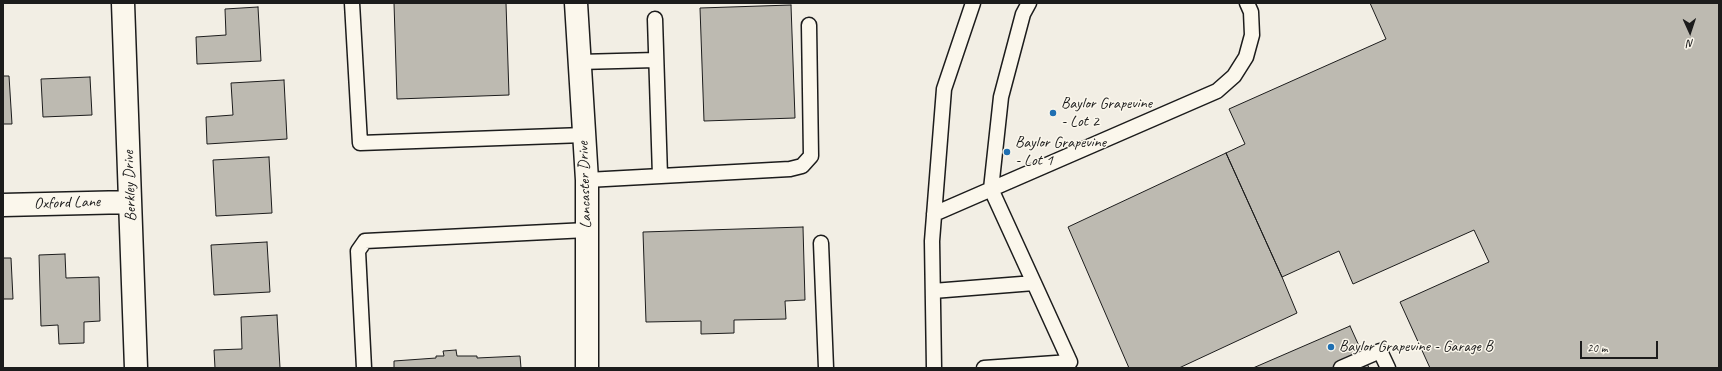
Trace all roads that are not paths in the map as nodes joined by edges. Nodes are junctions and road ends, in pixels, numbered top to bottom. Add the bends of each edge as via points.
1 (124, 3) edge
2 (352, 3) edge
3 (576, 3) edge
4 (973, 3) edge
5 (1029, 3) edge
6 (1247, 3) edge
7 (655, 19) dead end
8 (809, 25) dead end
9 (656, 60) junction
10 (579, 62) junction
11 (584, 134) junction
12 (660, 176) junction
13 (587, 180) junction
14 (991, 189) junction
15 (130, 202) junction
16 (3, 205) edge
17 (934, 214) junction
18 (587, 230) junction
19 (822, 243) dead end
20 (1034, 283) junction
21 (933, 292) junction
22 (136, 368) edge
23 (364, 368) edge
24 (587, 368) edge
25 (826, 368) edge
26 (934, 368) edge
27 (984, 368) edge
28 (1341, 368) edge
29 (1388, 368) edge

1 - 15 street, Berkley Drive
2 - 11 lane via 360,143
3 - 10 street, Lancaster Drive
4 - 17 lane via 944,89
5 - 14 lane via 1023,14 1001,97
6 - 14 lane via 1251,12 1252,35 1246,57 1234,76 1217,90
7 - 9 lane
8 - 12 lane via 811,156 802,166 790,169
9 - 10 lane
9 - 12 lane
10 - 11 street, Lancaster Drive
11 - 13 street, Lancaster Drive
12 - 13 lane
13 - 18 street, Lancaster Drive
14 - 17 lane
14 - 20 lane
15 - 16 street, Oxford Lane
15 - 22 street, Berkley Drive
17 - 21 lane
18 - 23 lane via 365,241 358,251
18 - 24 street, Lancaster Drive
19 - 25 lane
20 - 21 lane
20 - 27 lane via 1070,362
21 - 26 lane
28 - 29 lane via 1380,351

